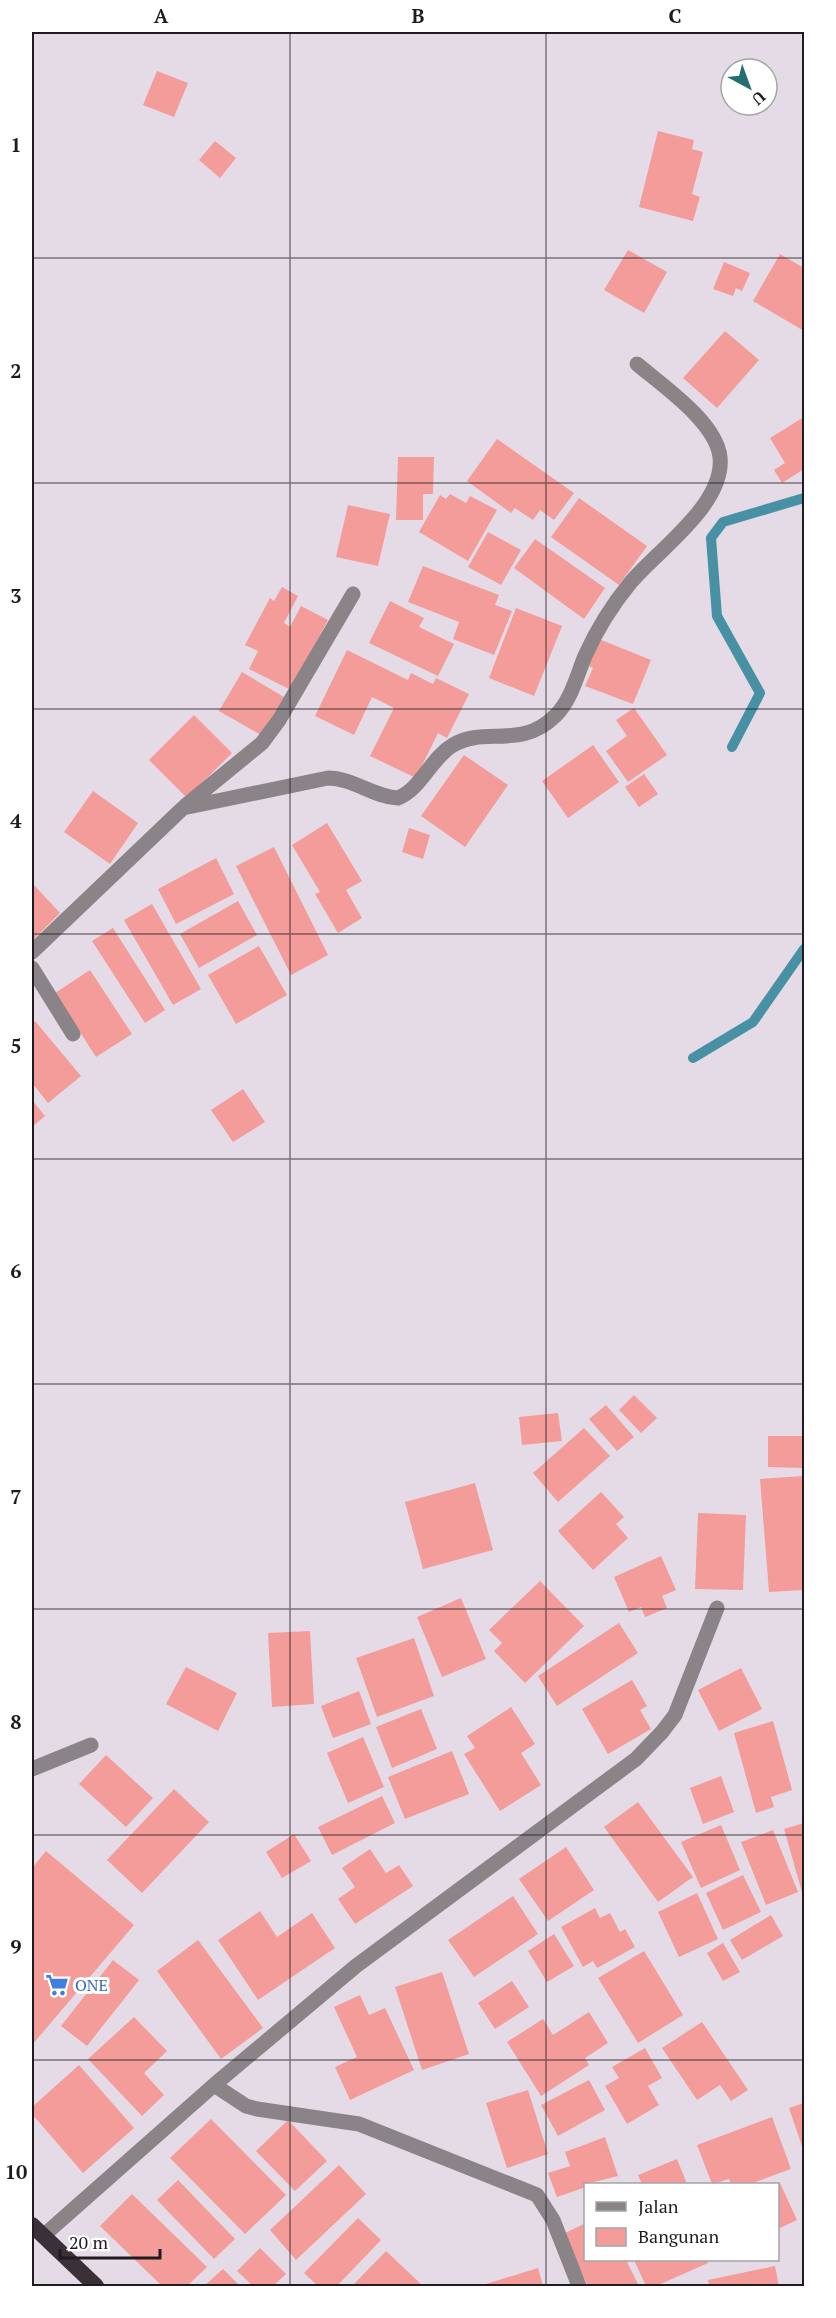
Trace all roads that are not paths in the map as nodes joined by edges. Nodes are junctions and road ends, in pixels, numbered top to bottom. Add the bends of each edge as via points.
1 (638, 364) dead end
2 (353, 594) dead end
3 (183, 808) junction
4 (32, 952) edge
5 (32, 968) edge
6 (73, 1034) dead end
7 (717, 1608) dead end
8 (91, 1745) dead end
9 (32, 1769) edge
10 (214, 2085) junction
11 (38, 2231) edge
12 (96, 2286) edge
13 (579, 2286) edge

1 - 3 street via 707,427 716,441 721,475 713,494 612,606 565,705 555,716 540,729 523,735 465,740 452,745 398,798 340,778 328,778
2 - 3 street via 262,742
3 - 4 street
5 - 6 street
7 - 10 street via 675,1715 636,1759 356,1966
8 - 9 street
10 - 11 street
10 - 13 street via 257,2109 359,2124 537,2195 553,2220
11 - 12 highway

